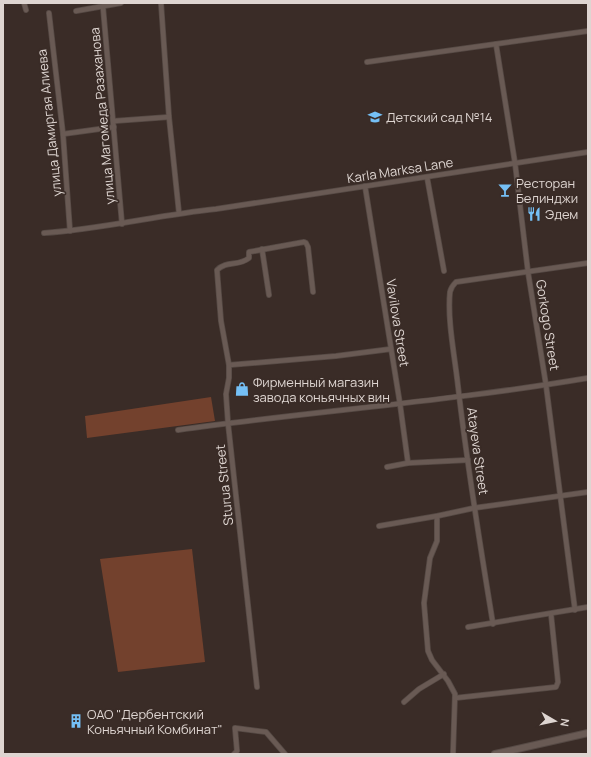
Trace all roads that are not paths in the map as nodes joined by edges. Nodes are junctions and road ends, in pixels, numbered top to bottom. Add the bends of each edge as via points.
1 (24, 3) edge
2 (121, 3) edge
3 (161, 3) edge
4 (103, 7) junction
5 (26, 10) dead end
6 (76, 11) dead end
7 (49, 13) dead end
8 (588, 31) edge
9 (496, 44) junction
10 (367, 62) dead end
11 (170, 117) junction
12 (114, 121) junction
13 (114, 127) junction
14 (63, 134) junction
15 (588, 152) edge
16 (515, 163) junction
17 (428, 177) junction
18 (365, 186) junction
19 (179, 213) junction
20 (122, 224) junction
21 (70, 231) junction
22 (44, 233) dead end
23 (262, 249) junction
24 (588, 264) edge
25 (444, 271) dead end
26 (528, 272) junction
27 (313, 292) dead end
28 (269, 295) dead end
29 (391, 349) junction
30 (229, 364) junction
31 (588, 378) edge
32 (546, 385) junction
33 (459, 396) junction
34 (400, 404) junction
35 (228, 423) junction
36 (178, 430) dead end
37 (468, 460) junction
38 (408, 463) junction
39 (387, 466) dead end
40 (588, 492) edge
41 (560, 496) junction
42 (474, 508) junction
43 (437, 516) junction
44 (379, 526) dead end
45 (588, 608) edge
46 (575, 610) junction
47 (551, 614) junction
48 (493, 624) junction
49 (468, 628) dead end
50 (444, 674) junction
51 (257, 687) dead end
52 (455, 698) junction
53 (404, 702) dead end
54 (588, 733) edge
55 (515, 752) edge
56 (234, 754) edge
57 (285, 754) edge
58 (453, 754) edge
59 (495, 754) edge

1 - 5 street
2 - 4 street
3 - 11 street
4 - 6 street
4 - 12 street, улица Магомеда Разаханова
7 - 14 street, улица Дамиргая Алиева
8 - 9 street
9 - 10 street
9 - 16 street, Gorkogo Street
11 - 12 street
11 - 19 street
12 - 13 street, улица Магомеда Разаханова
13 - 14 street
13 - 20 street, улица Магомеда Разаханова
14 - 21 street, улица Дамиргая Алиева
15 - 16 street, Karla Marksa Lane
16 - 17 street, Karla Marksa Lane
16 - 26 street, Gorkogo Street
17 - 18 street, Karla Marksa Lane
17 - 25 street
18 - 19 street, Karla Marksa Lane
18 - 29 street, Vavilova Street
19 - 20 street, Karla Marksa Lane
20 - 21 street, Karla Marksa Lane
21 - 22 street, Karla Marksa Lane
23 - 27 street via 306,243
23 - 28 street
23 - 30 street, Sturua Street via 249,252 249,258 244,262 222,265 217,270 221,321
24 - 26 street
26 - 32 street, Gorkogo Street
26 - 33 street, Atayeva Street via 456,282 452,285 450,318
29 - 30 street
29 - 34 street, Vavilova Street
30 - 35 street, Sturua Street via 226,394
31 - 32 street
32 - 33 street
32 - 41 street, Gorkogo Street
33 - 34 street
33 - 37 street, Atayeva Street
34 - 35 street
34 - 38 street, Vavilova Street
35 - 36 street
35 - 51 street, Sturua Street
37 - 38 street
37 - 42 street, Atayeva Street
38 - 39 street
40 - 41 street
41 - 42 street
41 - 46 street, Gorkogo Street
42 - 43 street
42 - 48 street, Atayeva Street
43 - 44 street
43 - 50 street via 437,541 430,558 424,603 428,651
45 - 46 street
46 - 47 street
47 - 48 street
47 - 52 street via 558,682 556,686
48 - 49 street
50 - 52 street
50 - 53 street via 419,689
52 - 58 street
54 - 55 street
55 - 59 street
56 - 57 street via 237,751 235,728 266,732

